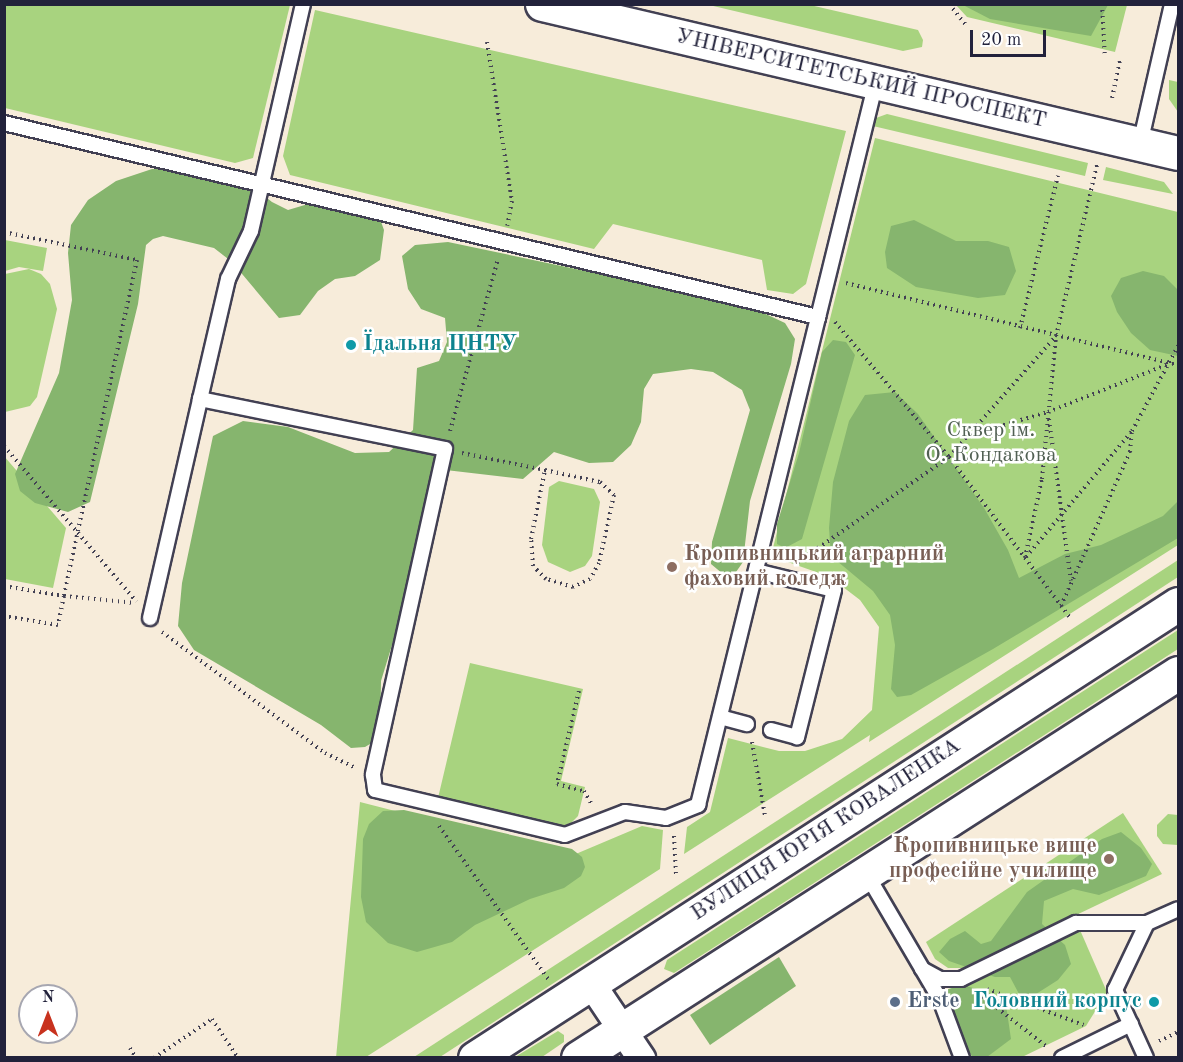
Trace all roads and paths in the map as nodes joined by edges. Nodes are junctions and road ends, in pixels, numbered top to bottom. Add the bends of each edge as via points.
1 (303, 4) edge
2 (542, 4) edge
3 (949, 4) edge
4 (1102, 4) edge
5 (1172, 4) edge
6 (967, 26) dead end
7 (487, 42) dead end
8 (1105, 57) dead end
9 (1120, 61) dead end
10 (876, 82) junction
11 (1112, 98) dead end
12 (4, 123) edge
13 (1140, 144) junction
14 (1179, 153) edge
15 (1097, 165) dead end
16 (1058, 176) dead end
17 (262, 184) junction
18 (4, 232) edge
19 (503, 242) junction
20 (828, 279) junction
21 (820, 311) junction
22 (1020, 328) junction
23 (1056, 336) junction
24 (1179, 346) edge
25 (1170, 363) junction
26 (1179, 365) edge
27 (200, 399) junction
28 (1048, 412) junction
29 (1132, 431) junction
30 (969, 435) junction
31 (4, 446) edge
32 (445, 449) junction
33 (949, 457) junction
34 (545, 470) junction
35 (1062, 512) junction
36 (78, 533) junction
37 (1025, 558) junction
38 (756, 571) junction
39 (778, 576) junction
40 (1072, 583) junction
41 (4, 586) edge
42 (64, 596) junction
43 (138, 603) junction
44 (1179, 604) edge
45 (1061, 606) junction
46 (4, 616) edge
47 (150, 618) junction
48 (1071, 619) dead end
49 (1179, 673) edge
50 (579, 691) dead end
51 (720, 717) junction
52 (747, 724) joint
53 (771, 730) dead end
54 (373, 775) junction
55 (765, 816) dead end
56 (601, 821) junction
57 (427, 822) dead end
58 (674, 839) dead end
59 (866, 873) junction
60 (676, 874) dead end
61 (1179, 909) edge
62 (1148, 923) junction
63 (538, 963) dead end
64 (922, 969) junction
65 (961, 979) junction
66 (590, 982) junction
67 (1131, 1024) junction
68 (622, 1029) junction
69 (1109, 1035) junction
70 (130, 1048) dead end
71 (1058, 1054) edge
72 (136, 1058) edge
73 (154, 1058) edge
74 (238, 1058) edge
75 (475, 1058) edge
76 (578, 1058) edge
77 (641, 1058) edge
78 (962, 1058) edge
79 (1146, 1058) edge

1 - 17 lane
2 - 10 main road, УНІВЕРСИТЕТСЬКИЙ ПРОСПЕКТ
3 - 6 path
4 - 8 path
5 - 13 lane
7 - 19 path via 512,201
9 - 11 path
10 - 13 main road, УНІВЕРСИТЕТСЬКИЙ ПРОСПЕКТ
10 - 20 lane
12 - 17 lane
13 - 14 main road, УНІВЕРСИТЕТСЬКИЙ ПРОСПЕКТ
15 - 23 path
16 - 22 path
17 - 19 lane
17 - 27 lane via 251,231 228,279
18 - 36 path via 137,260
19 - 21 lane
19 - 32 path
20 - 21 lane
20 - 22 path
21 - 33 path
21 - 38 lane
22 - 23 path
23 - 25 path
23 - 28 path
23 - 30 path
24 - 25 path
25 - 26 path
25 - 28 path
25 - 29 path
27 - 32 lane
27 - 47 lane
28 - 30 path
28 - 35 path
28 - 37 path via 1042,479
29 - 35 path
29 - 40 path via 1130,452
30 - 33 path
31 - 36 path
32 - 34 path
32 - 54 lane
33 - 37 path
33 - 39 path
34 - 34 path via 531,539 533,566 546,579 573,587 590,579 599,563 614,495 600,482
35 - 37 path
35 - 40 path
36 - 42 path
36 - 43 path
37 - 45 path
38 - 39 lane
38 - 51 lane
39 - 53 lane via 834,590 797,737
40 - 45 path
41 - 42 path
42 - 43 path
42 - 46 path via 58,625
43 - 47 path
44 - 66 main road, ВУЛИЦЯ ЮРІЯ КОВАЛЕНКА
45 - 48 path
47 - 54 path via 169,640 325,753
49 - 59 main road
50 - 56 path via 557,784 584,791
51 - 52 lane
51 - 56 lane via 698,805 666,818 625,812
52 - 55 path
54 - 56 lane via 375,790 565,835
57 - 63 path via 438,826
58 - 60 path
59 - 64 lane
59 - 68 main road
61 - 62 lane
62 - 65 lane via 1076,922
62 - 67 lane via 1115,990
64 - 65 lane via 940,979
64 - 78 lane via 940,999
65 - 69 path
65 - 71 path
66 - 68 street
66 - 75 main road, ВУЛИЦЯ ЮРІЯ КОВАЛЕНКА
67 - 69 lane
67 - 79 lane
68 - 76 main road
68 - 77 street
69 - 71 lane
70 - 72 path
73 - 74 path via 212,1019

